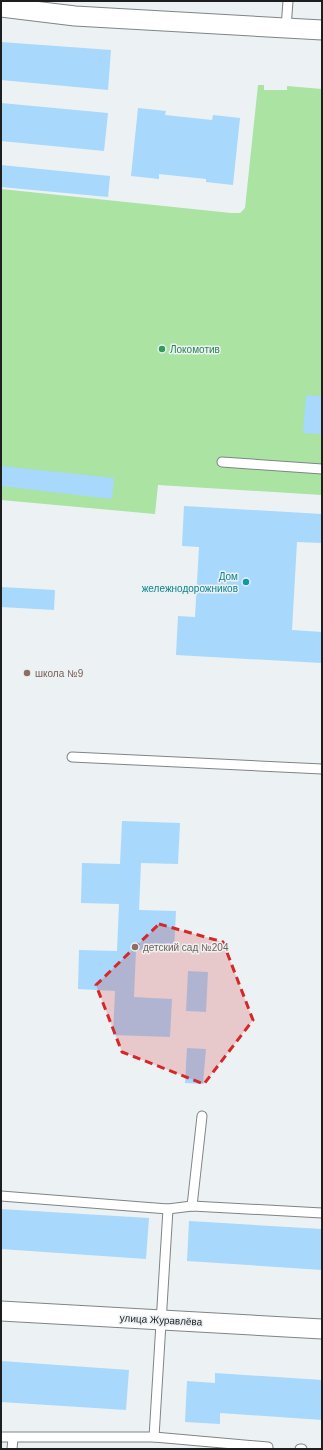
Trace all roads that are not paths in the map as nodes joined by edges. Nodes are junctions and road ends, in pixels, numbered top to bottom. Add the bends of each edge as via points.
1 (288, 1) edge
2 (1, 7) edge
3 (286, 28) junction
4 (322, 30) edge
5 (222, 462) dead end
6 (322, 469) edge
7 (72, 757) dead end
8 (322, 769) edge
9 (202, 1116) dead end
10 (1, 1196) edge
11 (192, 1206) junction
12 (168, 1209) junction
13 (322, 1213) edge
14 (1, 1311) edge
15 (161, 1320) junction
16 (322, 1328) edge
17 (1, 1437) edge
18 (154, 1437) junction
19 (13, 1438) junction
20 (236, 1447) edge
21 (268, 1447) dead end
22 (12, 1449) edge

1 - 3 lane
2 - 3 street via 75,16
3 - 4 street
5 - 6 lane
7 - 8 lane
9 - 11 lane
10 - 12 lane
11 - 12 lane
11 - 13 lane
12 - 15 lane
14 - 15 street, улица Журавлёва
15 - 16 street, улица Журавлёва
15 - 18 lane
17 - 19 lane
18 - 19 lane
18 - 20 lane
19 - 22 lane
20 - 21 lane

